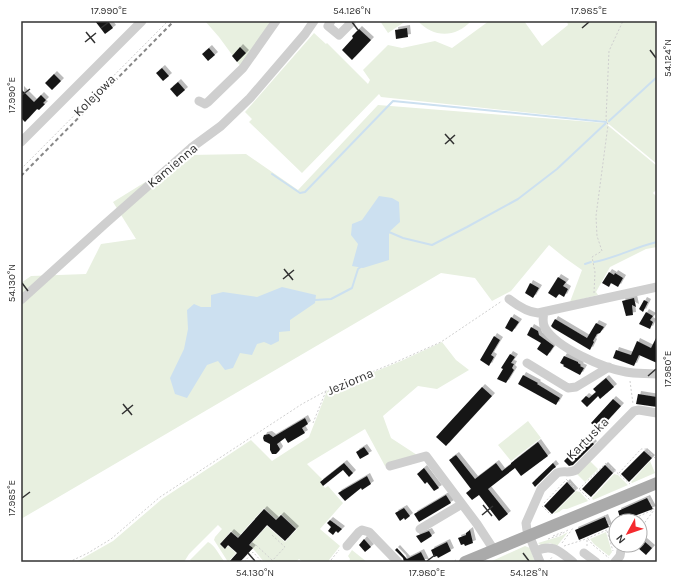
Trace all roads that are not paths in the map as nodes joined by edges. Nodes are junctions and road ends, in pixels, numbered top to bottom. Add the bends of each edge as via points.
1 (142, 21) edge
2 (276, 21) edge
3 (314, 21) edge
4 (331, 21) edge
5 (349, 21) edge
6 (198, 101) dead end
7 (21, 142) edge
8 (657, 287) edge
9 (509, 299) road end
10 (21, 300) edge
11 (544, 312) junction
12 (527, 363) dead end
13 (609, 368) junction
14 (657, 374) edge
15 (657, 413) edge
16 (390, 466) dead end
17 (657, 483) edge
18 (462, 504) junction
19 (420, 529) dead end
20 (529, 536) junction
21 (347, 546) road end
22 (494, 550) junction
23 (536, 551) junction
24 (584, 553) dead end
25 (621, 553) edge
26 (612, 559) edge
27 (398, 562) edge
28 (465, 562) edge
29 (540, 562) edge
30 (573, 562) edge
31 (596, 562) edge

1 - 7 street, Kolejowa
2 - 6 street via 244,68 208,102 205,104
3 - 10 street, Kamienna via 250,98 221,126 185,153
4 - 5 street via 328,26 338,35 351,23
8 - 11 street
9 - 11 street via 532,312
11 - 13 street via 544,325 556,339 589,360
12 - 13 street via 571,388
13 - 14 street
15 - 20 street, Kartuska via 634,411 576,470 557,473 542,489 528,518 526,526
16 - 18 street via 426,456
17 - 20 main road
18 - 19 street
18 - 22 street
20 - 22 main road
20 - 23 street
21 - 27 street via 362,530 370,532
22 - 28 main road
23 - 29 street
23 - 30 street via 552,548
24 - 31 street
25 - 26 street via 620,556

